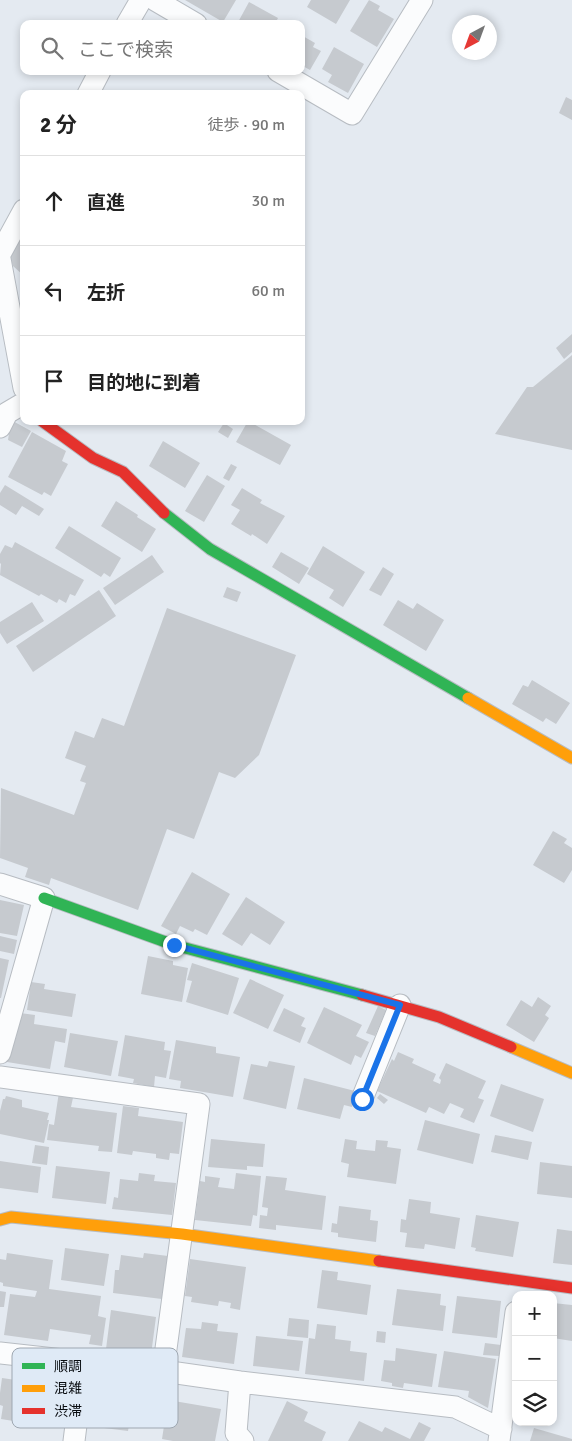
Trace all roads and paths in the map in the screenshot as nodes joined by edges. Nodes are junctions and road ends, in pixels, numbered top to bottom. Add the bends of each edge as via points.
1 (141, 0) edge
2 (155, 0) edge
3 (422, 0) edge
4 (129, 20) edge
5 (189, 20) edge
6 (98, 75) edge
7 (285, 75) edge
8 (90, 90) edge
9 (20, 217) edge
10 (0, 254) edge
11 (0, 259) edge
12 (20, 366) edge
13 (20, 405) edge
14 (48, 425) edge
15 (0, 427) edge
16 (572, 758) edge
17 (0, 884) edge
18 (44, 898) junction
19 (400, 1005) junction
20 (0, 1053) edge
21 (572, 1073) edge
22 (0, 1077) edge
23 (362, 1099) dead end
24 (0, 1220) edge
25 (182, 1234) junction
26 (519, 1288) edge
27 (572, 1288) edge
28 (513, 1336) edge
29 (167, 1348) edge
30 (178, 1373) edge
31 (240, 1382) junction
32 (76, 1428) edge
33 (500, 1435) edge
34 (74, 1441) edge
35 (243, 1441) edge

1 - 4 street
2 - 5 street
3 - 7 street via 352,114
6 - 8 street
9 - 10 street
11 - 12 street
13 - 15 street via 7,413
14 - 16 street via 93,458 123,472 171,520 210,549
17 - 18 street
18 - 19 street via 174,945
18 - 20 street
19 - 21 street via 440,1018
19 - 23 street
22 - 25 street via 199,1104
24 - 25 street via 11,1216
25 - 26 street
25 - 29 street
26 - 27 street
28 - 33 street
30 - 31 street
31 - 33 street via 455,1407
31 - 35 street via 236,1434
32 - 34 street

